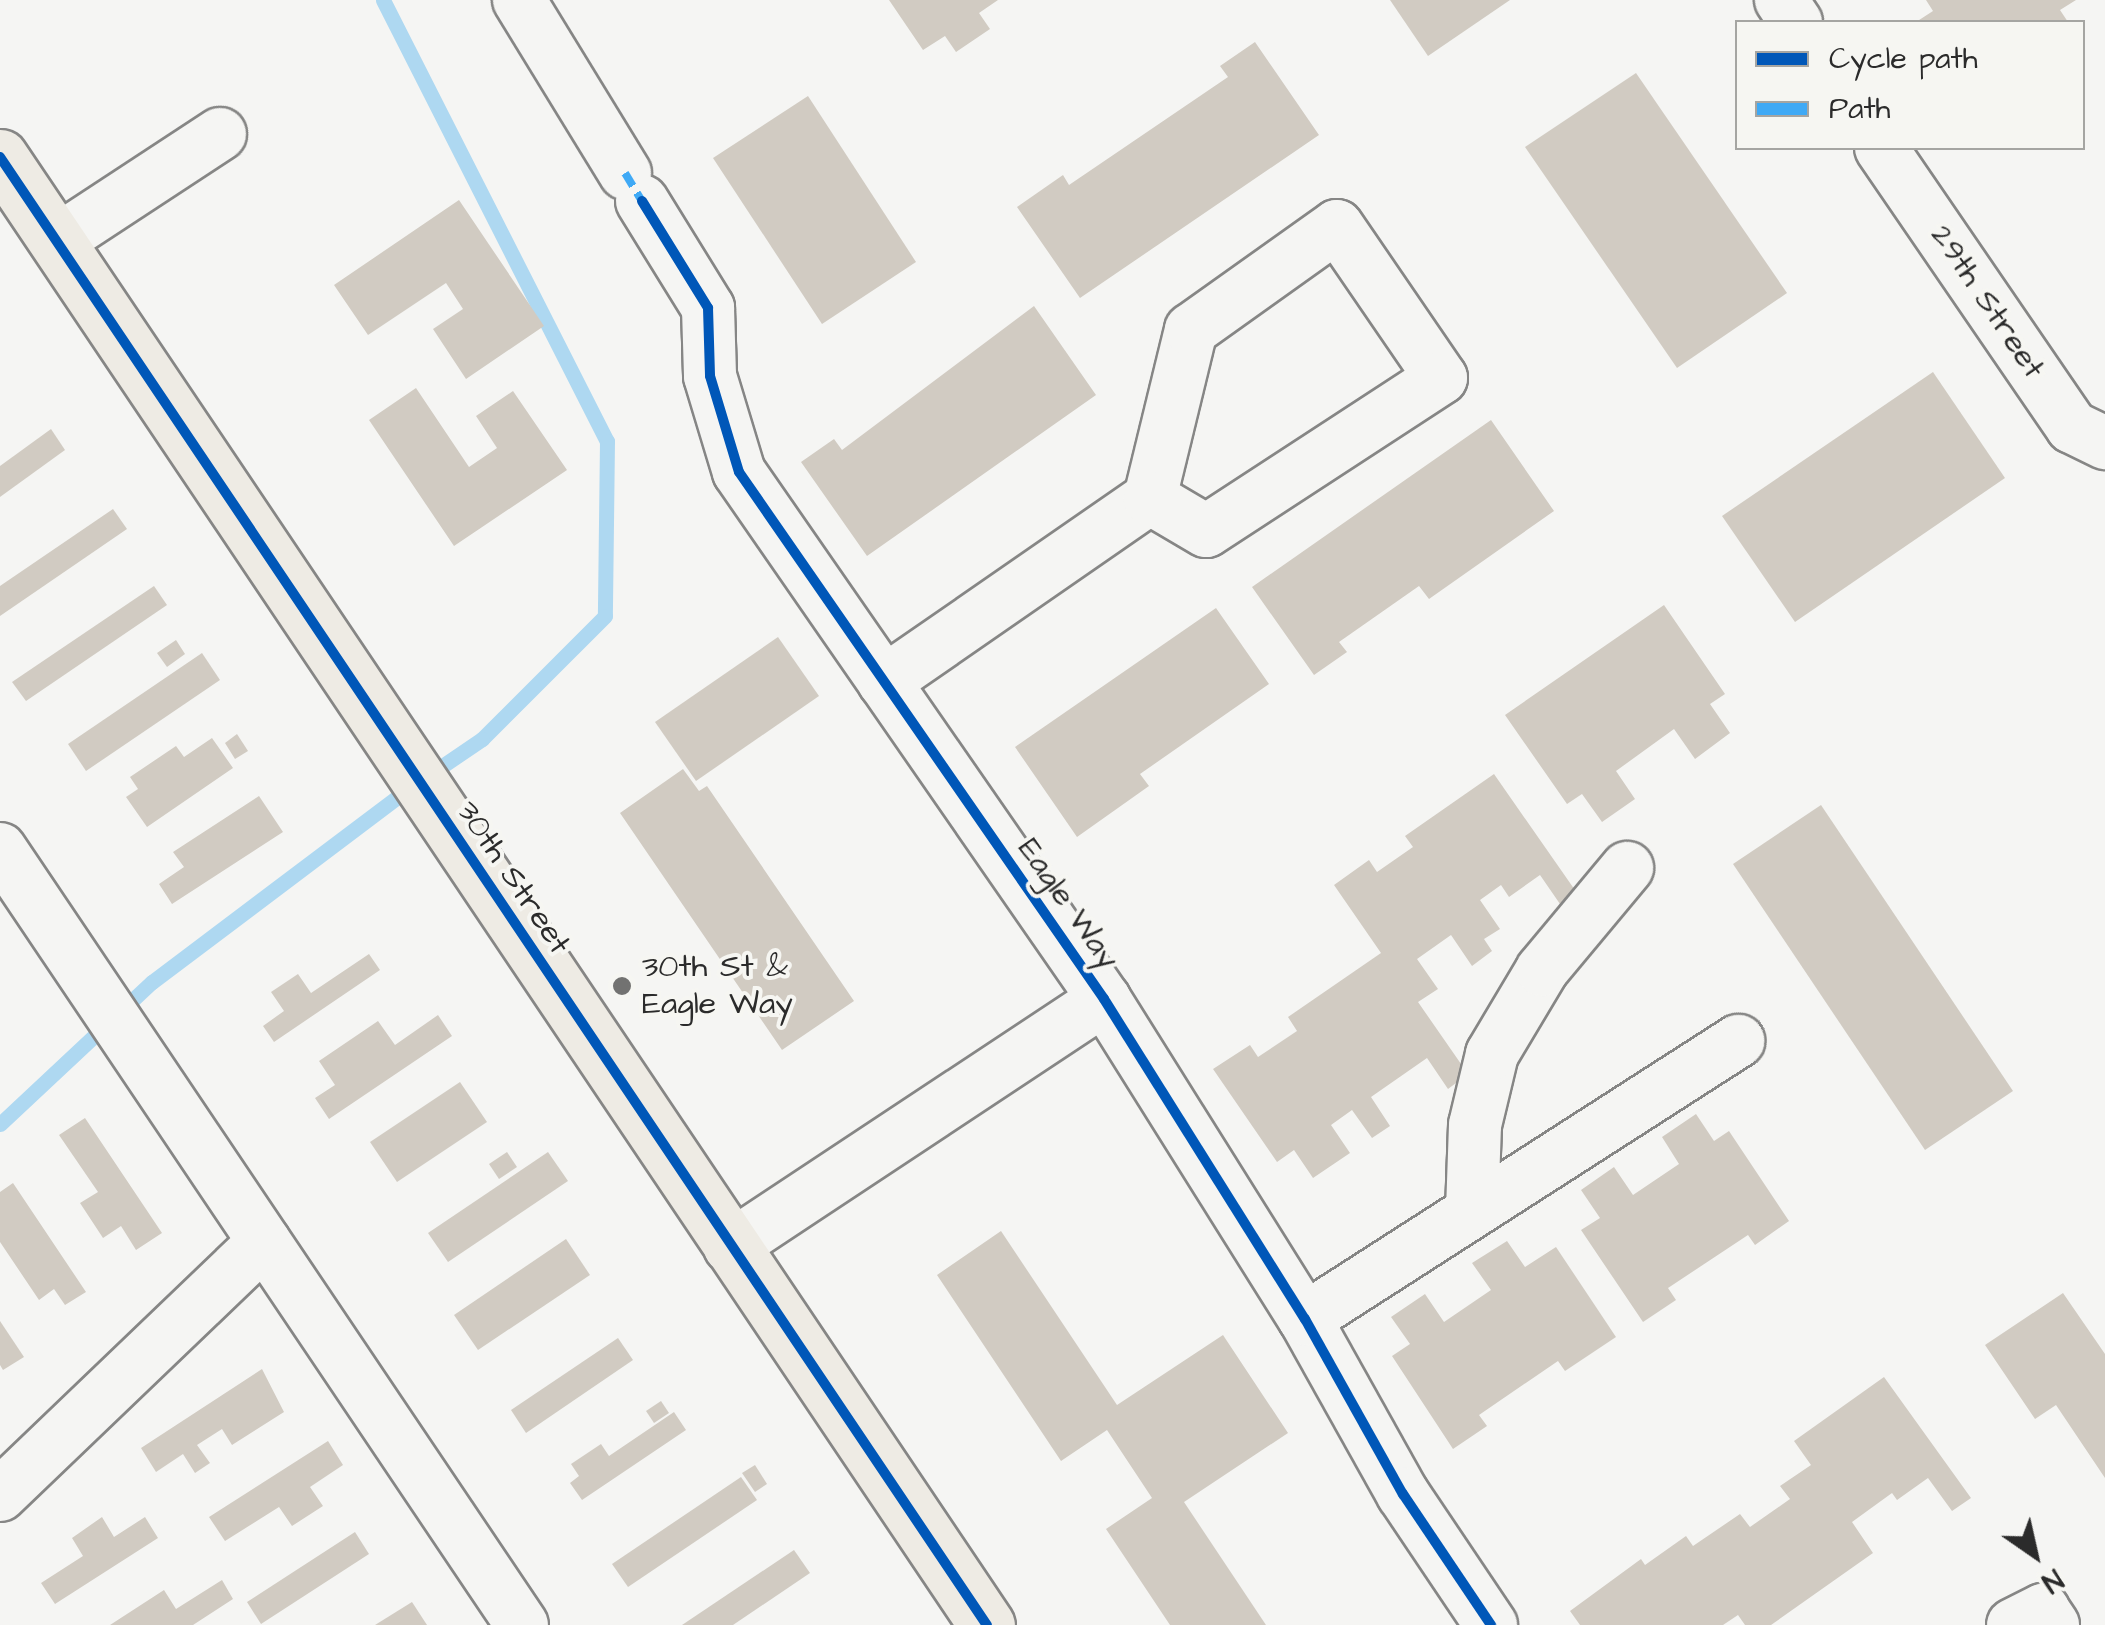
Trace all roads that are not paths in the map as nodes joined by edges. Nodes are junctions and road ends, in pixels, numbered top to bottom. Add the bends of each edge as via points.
1 (520, 0) edge
2 (220, 134) dead end
3 (1882, 150) edge
4 (0, 157) edge
5 (56, 241) junction
6 (2105, 443) edge
7 (1150, 498) junction
8 (884, 682) junction
9 (0, 849) edge
10 (1627, 868) dead end
11 (1104, 999) junction
12 (1738, 1041) dead end
13 (1472, 1212) junction
14 (264, 1242) junction
15 (730, 1246) junction
16 (1305, 1319) junction
17 (0, 1495) edge
18 (522, 1625) edge
19 (986, 1625) edge
20 (1492, 1625) edge
21 (2012, 1625) edge
22 (2053, 1625) edge

1 - 8 street, Eagle Way via 708,308 710,376 740,472
2 - 5 street
3 - 6 street, 29th Street via 2072,427
4 - 5 main road, 30th Street
5 - 15 main road, 30th Street
7 - 7 street via 1191,330 1337,226 1442,378 1206,531
7 - 8 street
8 - 11 street, Eagle Way
9 - 14 street
10 - 13 street via 1542,970 1492,1054 1474,1125
11 - 15 street, Eagle Way
11 - 16 street, Eagle Way
12 - 13 street
13 - 16 street
14 - 17 street
14 - 18 street
15 - 19 main road, 30th Street
16 - 20 street, Eagle Way via 1403,1494
21 - 22 street via 2043,1610

